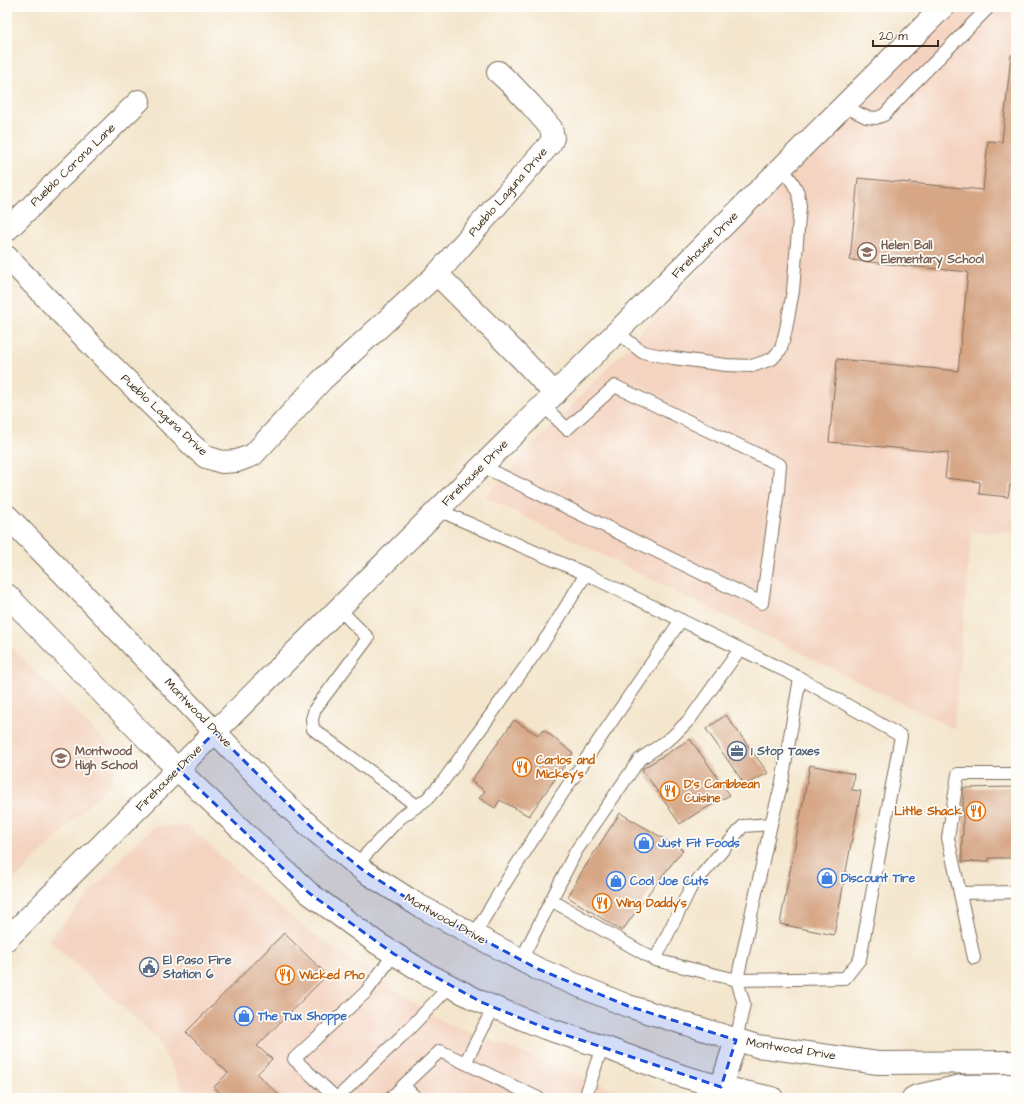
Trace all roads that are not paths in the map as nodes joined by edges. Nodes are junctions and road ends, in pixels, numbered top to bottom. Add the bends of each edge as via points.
1 (943, 7) edge
2 (989, 7) edge
3 (498, 72) dead end
4 (139, 100) dead end
5 (844, 106) junction
6 (782, 168) junction
7 (7, 230) edge
8 (7, 257) edge
9 (437, 274) junction
10 (616, 332) junction
11 (549, 400) junction
12 (482, 466) junction
13 (438, 510) junction
14 (7, 516) edge
15 (586, 574) junction
16 (7, 595) edge
17 (339, 609) junction
18 (681, 620) junction
19 (740, 649) junction
20 (800, 678) junction
21 (215, 732) junction
22 (178, 769) junction
23 (1016, 774) edge
24 (417, 806) junction
25 (771, 824) junction
26 (356, 865) junction
27 (1016, 892) edge
28 (960, 893) junction
29 (551, 900) junction
30 (474, 935) junction
31 (7, 939) edge
32 (394, 954) junction
33 (974, 958) dead end
34 (521, 960) junction
35 (656, 960) junction
36 (737, 980) junction
37 (450, 986) junction
38 (494, 1007) junction
39 (736, 1040) junction
40 (602, 1047) junction
41 (1016, 1062) edge
42 (465, 1063) junction
43 (404, 1086) junction
44 (1016, 1086) edge
45 (710, 1089) edge
46 (744, 1095) edge
47 (337, 1098) edge
48 (391, 1098) edge
49 (416, 1098) edge
50 (538, 1098) edge
51 (585, 1098) edge
52 (772, 1098) edge
53 (913, 1098) edge

1 - 5 street, Firehouse Drive
2 - 5 lane via 884,115 876,118 866,117
3 - 9 street, Pueblo Laguna Drive via 551,128 553,138
4 - 7 street, Pueblo Corona Lane
5 - 6 street, Firehouse Drive
6 - 10 street, Firehouse Drive
6 - 10 lane via 798,193 800,206 793,291 781,349 772,360 752,366 673,358 642,352
8 - 9 street, Pueblo Laguna Drive via 193,446 206,457 222,462 237,462 253,455 322,380
9 - 11 street via 522,359
10 - 11 street, Firehouse Drive
11 - 12 street, Firehouse Drive
11 - 12 lane via 567,429 615,386 780,465 762,603
12 - 13 street, Firehouse Drive
13 - 15 lane
13 - 17 street, Firehouse Drive
14 - 21 street, Montwood Drive
15 - 18 lane
15 - 24 lane via 549,634 453,768 427,799
16 - 22 street
17 - 21 street, Firehouse Drive
17 - 24 lane via 368,638 315,709 313,729
18 - 19 lane
18 - 30 lane via 560,797
19 - 20 lane
19 - 29 lane via 690,719 672,737 639,760 576,851
20 - 25 lane via 782,782
20 - 36 lane via 901,736 860,959 845,978
21 - 22 street, Firehouse Drive
21 - 26 street, Montwood Drive via 281,800
22 - 31 street, Firehouse Drive
22 - 32 street via 309,893
23 - 28 lane via 958,774 948,838
24 - 26 lane via 400,818
25 - 35 lane via 743,826 690,889
25 - 36 lane
26 - 30 street, Montwood Drive via 418,905
27 - 28 lane
28 - 33 lane
29 - 34 lane
29 - 35 lane
30 - 34 street, Montwood Drive
32 - 37 street
32 - 47 lane via 366,992 294,1059
34 - 39 street, Montwood Drive via 628,1006
35 - 36 lane
36 - 39 lane via 744,1004
37 - 38 street
37 - 47 lane
38 - 40 street
38 - 42 lane
39 - 41 street, Montwood Drive via 757,1046 878,1063
39 - 45 street
40 - 45 street
40 - 51 lane
42 - 43 lane via 440,1051
42 - 50 lane
43 - 48 lane
43 - 49 lane
44 - 53 street via 961,1086
45 - 46 street
46 - 52 street

